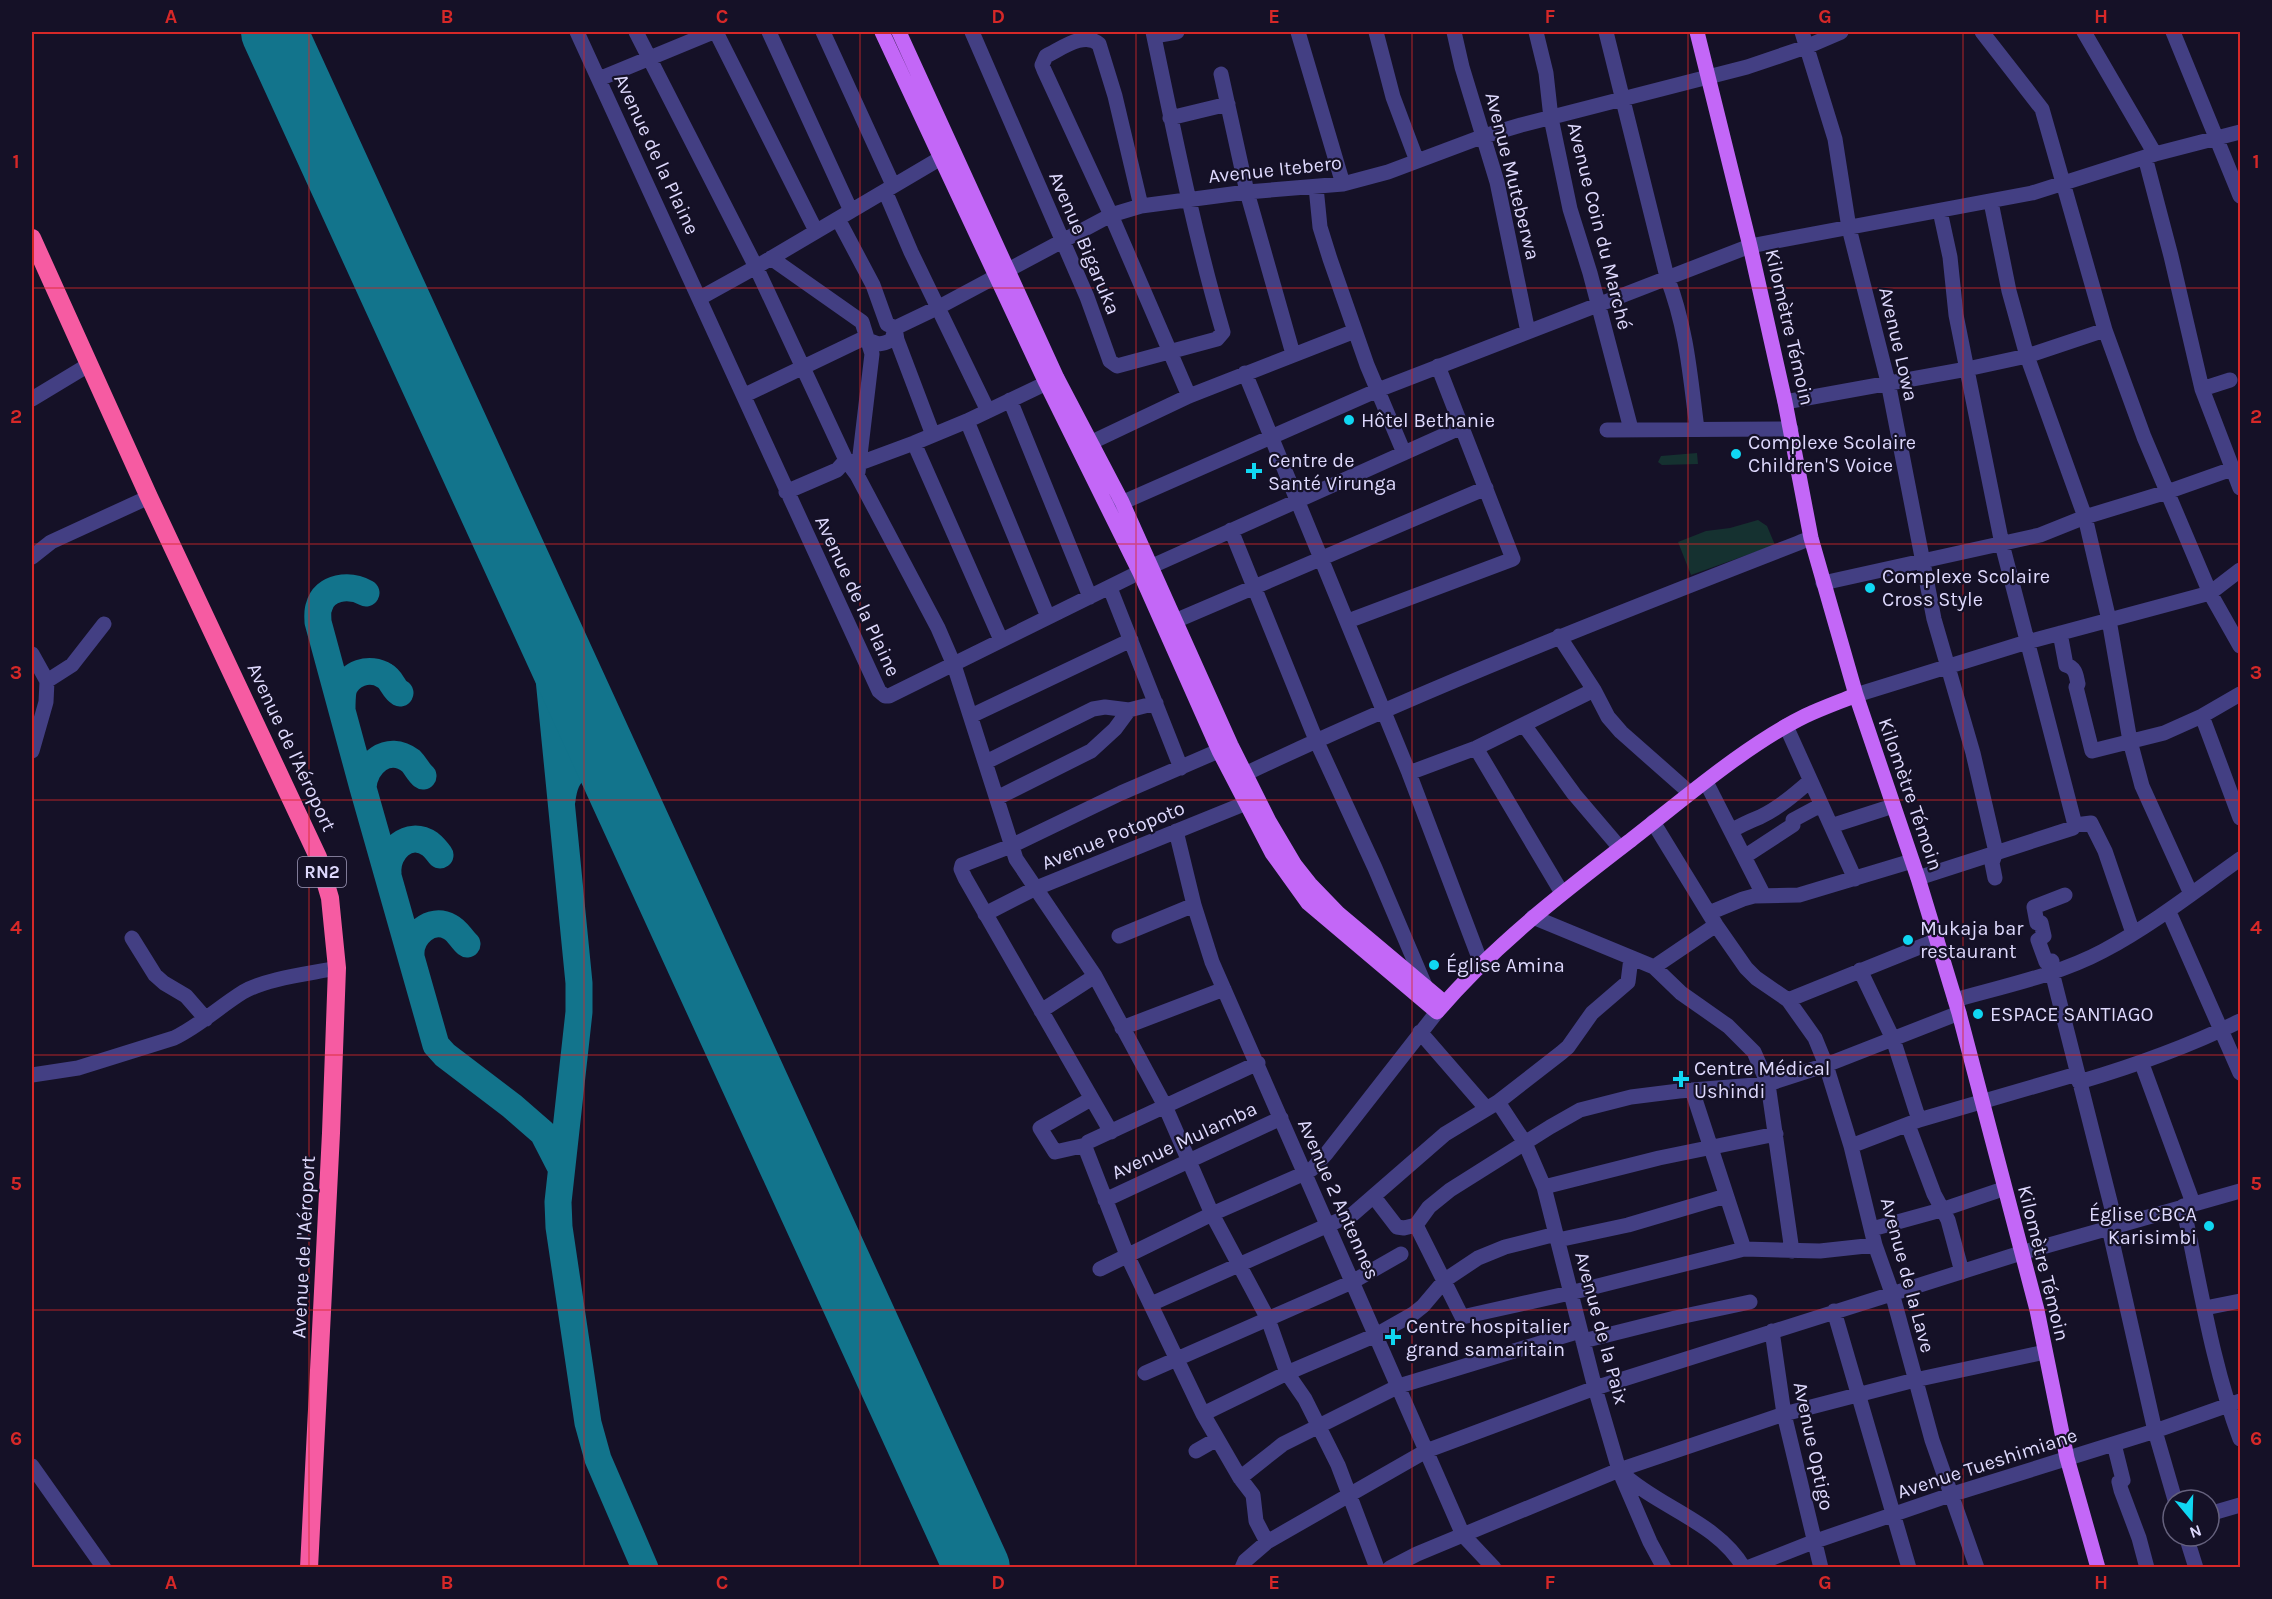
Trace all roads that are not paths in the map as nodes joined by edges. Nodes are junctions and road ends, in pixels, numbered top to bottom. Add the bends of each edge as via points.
1 (577, 32) edge
2 (636, 32) edge
3 (714, 32) edge
4 (769, 32) edge
5 (823, 32) edge
6 (882, 32) edge
7 (898, 32) edge
8 (972, 32) edge
9 (1177, 32) edge
10 (1298, 32) edge
11 (1376, 32) edge
12 (1454, 32) edge
13 (1536, 32) edge
14 (1606, 32) edge
15 (1697, 32) edge
16 (1841, 32) edge
17 (1982, 32) edge
18 (2084, 32) edge
19 (2173, 32) edge
20 (1154, 34) edge
21 (1804, 39) edge
22 (649, 56) junction
23 (1221, 74) dead end
24 (1709, 75) junction
25 (599, 79) junction
26 (1622, 98) junction
27 (1228, 104) junction
28 (1170, 118) junction
29 (1551, 118) junction
30 (2241, 132) edge
31 (1484, 136) junction
32 (2218, 138) junction
33 (947, 154) junction
34 (2150, 156) junction
35 (1417, 161) junction
36 (1343, 184) junction
37 (2063, 185) junction
38 (1316, 187) junction
39 (889, 188) junction
40 (1246, 192) junction
41 (2241, 196) edge
42 (1189, 200) junction
43 (1991, 202) junction
44 (1141, 206) junction
45 (1940, 211) junction
46 (845, 215) junction
47 (1111, 215) junction
48 (1849, 228) junction
49 (816, 231) junction
50 (32, 238) edge
51 (1061, 240) junction
52 (1750, 246) junction
53 (771, 258) junction
54 (756, 267) junction
55 (1001, 272) junction
56 (1667, 277) junction
57 (700, 298) junction
58 (1598, 305) junction
59 (939, 307) junction
60 (891, 326) junction
61 (2105, 330) junction
62 (1355, 331) junction
63 (1528, 332) junction
64 (868, 336) junction
65 (1168, 352) junction
66 (1293, 354) junction
67 (2027, 356) junction
68 (90, 364) junction
69 (803, 366) junction
70 (1438, 366) junction
71 (1967, 369) junction
72 (1245, 373) junction
73 (1052, 380) junction
74 (2230, 380) dead end
75 (1888, 382) junction
76 (2202, 389) junction
77 (1378, 390) junction
78 (745, 395) junction
79 (1189, 396) junction
80 (32, 399) edge
81 (1010, 400) junction
82 (1785, 402) junction
83 (988, 411) junction
84 (967, 421) junction
85 (1461, 427) junction
86 (1631, 429) junction
87 (1697, 429) junction
88 (1791, 429) junction
89 (1606, 430) dead end
90 (933, 435) junction
91 (1271, 437) junction
92 (1092, 442) junction
93 (914, 443) junction
94 (1404, 453) junction
95 (854, 466) junction
96 (2232, 469) junction
97 (1486, 488) junction
98 (2241, 488) edge
99 (786, 492) junction
100 (2167, 492) junction
101 (149, 497) junction
102 (1297, 501) junction
103 (1115, 505) junction
104 (2085, 517) junction
105 (1231, 530) junction
106 (1811, 538) junction
107 (2002, 544) junction
108 (32, 556) edge
109 (1321, 559) junction
110 (1923, 562) junction
111 (1145, 570) junction
112 (2241, 570) edge
113 (1823, 583) junction
114 (1254, 586) junction
115 (1110, 588) junction
116 (2210, 593) junction
117 (1090, 597) junction
118 (1048, 617) junction
119 (2109, 620) junction
120 (1175, 621) junction
121 (1348, 621) junction
122 (104, 624) dead end
123 (2060, 633) junction
124 (1559, 636) junction
125 (1001, 640) junction
126 (1131, 640) junction
127 (2027, 642) junction
128 (2241, 646) edge
129 (32, 654) edge
130 (954, 665) junction
131 (1948, 666) junction
132 (47, 681) junction
133 (1594, 690) junction
134 (2241, 694) edge
135 (1856, 695) junction
136 (1156, 703) junction
137 (1129, 710) junction
138 (1384, 711) junction
139 (971, 716) junction
140 (2202, 716) junction
141 (1524, 725) junction
142 (1786, 726) junction
143 (1316, 740) junction
144 (2130, 741) junction
145 (1225, 748) junction
146 (1476, 748) junction
147 (32, 751) edge
148 (986, 762) junction
149 (1181, 768) junction
150 (1409, 773) junction
151 (1245, 774) junction
152 (1810, 781) junction
153 (1706, 782) junction
154 (1690, 794) junction
155 (997, 798) junction
156 (1251, 801) junction
157 (1821, 805) junction
158 (1893, 806) junction
159 (2241, 818) edge
160 (1653, 822) junction
161 (2075, 825) junction
162 (1831, 826) junction
163 (1176, 831) junction
164 (1731, 831) junction
165 (1011, 846) junction
166 (1620, 848) junction
167 (1995, 852) junction
168 (1744, 856) junction
169 (2241, 859) edge
170 (1912, 861) junction
171 (1918, 878) junction
172 (1995, 878) dead end
173 (1855, 879) junction
174 (1034, 889) junction
175 (1562, 893) junction
176 (2191, 894) junction
177 (2065, 895) dead end
178 (1764, 896) junction
179 (1313, 897) junction
180 (1194, 905) junction
181 (2169, 912) junction
182 (986, 914) junction
183 (1533, 917) junction
184 (1713, 919) junction
185 (2133, 933) junction
186 (1119, 936) dead end
187 (132, 938) dead end
188 (1937, 940) junction
189 (1631, 958) junction
190 (1481, 963) junction
191 (1654, 967) junction
192 (337, 968) junction
193 (1860, 970) junction
194 (2052, 972) junction
195 (1095, 976) junction
196 (1426, 988) junction
197 (1224, 989) junction
198 (1788, 1000) junction
199 (1957, 1006) junction
200 (1441, 1007) junction
201 (1041, 1011) junction
202 (206, 1019) junction
203 (2241, 1021) edge
204 (1122, 1028) junction
205 (2222, 1030) junction
206 (1420, 1032) junction
207 (1893, 1039) junction
208 (1258, 1064) junction
209 (2142, 1064) junction
210 (1826, 1065) junction
211 (2241, 1073) edge
212 (32, 1075) edge
213 (2078, 1078) junction
214 (1768, 1084) junction
215 (1692, 1090) junction
216 (1091, 1099) junction
217 (1980, 1102) junction
218 (1492, 1105) junction
219 (1165, 1106) junction
220 (1281, 1118) junction
221 (1914, 1122) junction
222 (1111, 1132) junction
223 (1776, 1134) junction
224 (1526, 1143) junction
225 (1086, 1145) junction
226 (1709, 1146) junction
227 (1851, 1146) junction
228 (1189, 1162) junction
229 (1305, 1173) junction
230 (1544, 1187) junction
231 (2003, 1189) junction
232 (2241, 1191) edge
233 (1726, 1196) junction
234 (1374, 1197) junction
235 (1105, 1200) junction
236 (2188, 1204) junction
237 (1941, 1210) junction
238 (1212, 1214) junction
239 (1416, 1225) junction
240 (1329, 1226) junction
241 (2113, 1226) junction
242 (1872, 1228) junction
243 (1557, 1237) junction
244 (1875, 1245) junction
245 (1744, 1249) junction
246 (1792, 1251) junction
247 (2021, 1253) junction
248 (1401, 1254) dead end
249 (1127, 1255) junction
250 (1239, 1266) junction
251 (1100, 1269) dead end
252 (1962, 1272) junction
253 (1445, 1280) junction
254 (1352, 1282) junction
255 (1570, 1293) junction
256 (1892, 1293) junction
257 (2241, 1301) edge
258 (1750, 1302) dead end
259 (1151, 1304) junction
260 (2205, 1308) junction
261 (1834, 1311) junction
262 (1268, 1318) junction
263 (1772, 1331) junction
264 (1376, 1335) junction
265 (1581, 1336) junction
266 (2044, 1352) junction
267 (1178, 1359) junction
268 (1145, 1373) dead end
269 (1287, 1373) junction
270 (1915, 1380) junction
271 (1399, 1386) junction
272 (1595, 1388) junction
273 (1858, 1395) junction
274 (2234, 1404) edge
275 (1203, 1414) junction
276 (1784, 1414) junction
277 (1319, 1426) junction
278 (2155, 1431) junction
279 (1217, 1439) junction
280 (2241, 1439) edge
281 (2114, 1444) junction
282 (1196, 1451) dead end
283 (1426, 1451) junction
284 (2067, 1458) junction
285 (1619, 1470) junction
286 (35, 1475) edge
287 (1240, 1478) junction
288 (2172, 1488) edge
289 (1350, 1494) junction
290 (1950, 1495) junction
291 (2241, 1505) edge
292 (2221, 1511) edge
293 (1894, 1515) junction
294 (1463, 1535) junction
295 (1267, 1542) junction
296 (1813, 1542) junction
297 (2190, 1548) edge
298 (104, 1568) edge
299 (309, 1568) edge
300 (1242, 1568) edge
301 (1377, 1568) edge
302 (1389, 1568) edge
303 (1494, 1568) edge
304 (1664, 1568) edge
305 (1745, 1568) edge
306 (1821, 1568) edge
307 (1909, 1568) edge
308 (1977, 1568) edge
309 (2098, 1568) edge
310 (2146, 1568) edge
311 (2196, 1568) edge

1 - 25 street, Avenue de la Plaine
2 - 22 street
3 - 22 street
3 - 49 street
4 - 46 street
5 - 39 street
6 - 33 main road
7 - 33 main road
8 - 51 street, Avenue Bigaruka
9 - 20 street
10 - 36 street
11 - 35 street via 1393,97
12 - 31 street, Avenue Muteberwa
13 - 29 street, Avenue Coin du Marché
14 - 26 street
15 - 24 main road, Kilomètre Témoin
16 - 21 street, Avenue Itebero
17 - 37 street via 2040,106
18 - 34 street
19 - 32 street
20 - 28 street
21 - 24 street, Avenue Itebero via 1747,67
21 - 48 street, Avenue Lowa via 1835,139
22 - 25 street
22 - 54 street
23 - 27 street
24 - 26 street, Avenue Itebero
24 - 52 main road, Kilomètre Témoin
25 - 57 street, Avenue de la Plaine
26 - 29 street, Avenue Itebero
26 - 56 street
27 - 28 street
27 - 40 street
28 - 42 street
29 - 31 street, Avenue Itebero
29 - 58 street, Avenue Coin du Marché via 1570,209
30 - 32 street
31 - 35 street, Avenue Itebero
31 - 63 street, Avenue Muteberwa via 1506,220
32 - 34 street
32 - 41 street
33 - 39 street
33 - 55 main road
34 - 37 street
34 - 76 street
35 - 36 street, Avenue Itebero
36 - 38 street, Avenue Itebero
37 - 43 street
37 - 61 street
38 - 40 street, Avenue Itebero
38 - 62 street via 1320,227
39 - 46 street
39 - 59 street via 911,252
40 - 42 street, Avenue Itebero
40 - 66 street
42 - 44 street, Avenue Itebero
42 - 65 street, Avenue Bigaruka via 1223,332 1218,339
43 - 45 street
43 - 67 street
44 - 47 street, Avenue Itebero
44 - 47 street via 1103,53 1093,38 1083,38 1046,56 1042,65
45 - 48 street
45 - 71 street
46 - 49 street
46 - 60 street
47 - 51 street, Avenue Itebero
47 - 65 street
48 - 52 street
48 - 75 street, Avenue Lowa
49 - 53 street
50 - 68 highway, Avenue de l'Aéroport / RN2
51 - 55 street, Avenue Itebero
51 - 65 street, Avenue Bigaruka via 1113,364
52 - 56 street
52 - 82 main road, Kilomètre Témoin
53 - 54 street
53 - 64 street via 862,322
54 - 57 street
54 - 69 street
55 - 59 street, Avenue Itebero
55 - 73 main road
56 - 58 street
56 - 87 street via 1679,309
57 - 78 street, Avenue de la Plaine
58 - 63 street
58 - 86 street, Avenue Coin du Marché
59 - 60 street, Avenue Itebero
59 - 83 street
60 - 64 street, Avenue Itebero via 870,328
60 - 90 street
61 - 67 street
61 - 100 street
62 - 66 street
62 - 77 street
63 - 70 street
64 - 69 street
64 - 95 street via 872,354
65 - 79 street
66 - 72 street
67 - 71 street
67 - 104 street
68 - 80 street
68 - 101 highway, Avenue de l'Aéroport / RN2
69 - 78 street
69 - 95 street
70 - 77 street
70 - 85 street
71 - 75 street
71 - 107 street
72 - 79 street
72 - 91 street
73 - 81 street
73 - 92 main road
73 - 103 main road
74 - 76 street
75 - 82 street
75 - 110 street, Avenue Lowa
76 - 96 street
77 - 91 street
77 - 94 street
78 - 99 street, Avenue de la Plaine
79 - 92 street
81 - 83 street
81 - 117 street
82 - 88 main road, Kilomètre Témoin
83 - 84 street
84 - 90 street
84 - 118 street
85 - 94 street, Avenue de la Plaine
85 - 97 street
86 - 87 street
86 - 89 street
87 - 88 street
88 - 106 main road, Kilomètre Témoin
90 - 93 street
91 - 102 street
91 - 103 street
92 - 103 main road
93 - 95 street
93 - 125 street
94 - 102 street, Avenue de la Plaine
95 - 99 street
95 - 130 street
96 - 98 street
96 - 100 street
97 - 109 street
97 - 121 street via 1514,559
99 - 130 street, Avenue de la Plaine via 881,694 889,696
100 - 104 street
100 - 116 street
101 - 108 street via 61,537
101 - 192 highway, Avenue de l'Aéroport / RN2 via 318,857 330,898
102 - 105 street, Avenue de la Plaine
102 - 109 street
103 - 111 main road
104 - 107 street via 2044,534
104 - 119 street
105 - 111 street, Avenue de la Plaine
105 - 114 street
106 - 113 main road, Kilomètre Témoin
106 - 124 street
107 - 110 street
107 - 127 street
109 - 114 street
109 - 121 street
110 - 113 street
110 - 131 street, Avenue Lowa
111 - 115 street, Avenue de la Plaine
111 - 120 main road
111 - 145 main road
112 - 116 street
113 - 135 main road, Kilomètre Témoin
114 - 120 street
114 - 143 street
115 - 117 street, Avenue de la Plaine
115 - 126 street
116 - 119 street
116 - 128 street
117 - 118 street, Avenue de la Plaine
118 - 125 street, Avenue de la Plaine
119 - 123 street
119 - 144 street
120 - 145 main road
121 - 138 street
122 - 132 street via 72,665
123 - 127 street
123 - 144 street via 2066,665 2075,671 2092,751
124 - 133 street
124 - 138 street
125 - 130 street, Avenue de la Plaine
126 - 136 street
126 - 139 street
127 - 131 street
127 - 161 street
129 - 132 street
130 - 139 street
131 - 135 street
131 - 167 street, Avenue Lowa
132 - 147 street
133 - 141 street
133 - 154 street via 1621,732
134 - 140 street
135 - 142 main road
135 - 158 main road, Kilomètre Témoin
136 - 137 street
136 - 149 street
137 - 148 street via 1093,709
137 - 155 street via 1091,751
138 - 143 street
138 - 150 street
139 - 148 street
140 - 144 street via 2164,733
140 - 159 street
141 - 146 street
141 - 166 street via 1574,794
142 - 152 street
142 - 153 main road
143 - 151 street
143 - 196 street
144 - 176 street via 2143,789
145 - 149 street
145 - 151 main road
145 - 156 main road
146 - 150 street
146 - 175 street
148 - 155 street
149 - 165 street
150 - 190 street
151 - 156 main road
152 - 157 street
152 - 164 street via 1759,818
153 - 154 main road
153 - 164 street
154 - 160 main road
155 - 165 street
156 - 163 street, Avenue Potopoto
156 - 179 main road
157 - 162 street
157 - 168 street
158 - 162 street
158 - 170 main road, Kilomètre Témoin
160 - 166 main road
160 - 184 street
161 - 167 street
161 - 185 street via 2091,823 2105,851
162 - 173 street
163 - 174 street, Avenue Potopoto
163 - 180 street, Avenue 2 Antennes
164 - 168 street
165 - 174 street
165 - 182 street via 962,865 965,878
166 - 175 main road
167 - 171 street
167 - 172 street, Avenue Lowa
168 - 178 street
169 - 176 street
170 - 171 main road, Kilomètre Témoin
170 - 173 street
171 - 188 main road, Kilomètre Témoin
173 - 178 street via 1799,895
174 - 182 street, Avenue Potopoto
174 - 195 street
175 - 183 main road
176 - 181 street
177 - 194 street via 2034,907 2044,936 2038,940 2046,962 2052,961
178 - 184 street via 1743,899
179 - 196 main road via 1338,913
179 - 200 main road
180 - 186 street
180 - 197 street, Avenue 2 Antennes
181 - 185 street
181 - 205 street
182 - 201 street
183 - 189 street
183 - 190 main road
184 - 191 street
184 - 198 street via 1746,968
185 - 194 street via 2103,951
187 - 202 street via 155,975 186,996
188 - 193 street
188 - 199 main road, Kilomètre Témoin
189 - 191 street
189 - 218 street via 1626,985 1592,1013 1561,1053
190 - 200 main road
191 - 214 street via 1681,993 1743,1039 1754,1052
192 - 202 street via 264,984 244,992
192 - 299 highway, Avenue de l'Aéroport / RN2
193 - 198 street
193 - 207 street
194 - 199 street
194 - 213 street
195 - 201 street
195 - 204 street
196 - 200 main road
197 - 204 street
197 - 208 street, Avenue 2 Antennes
198 - 210 street, Avenue de la Lave via 1815,1038
199 - 207 street
199 - 217 main road, Kilomètre Témoin
200 - 206 street
201 - 216 street
202 - 212 street via 174,1038 78,1068
203 - 205 street
204 - 219 street
205 - 209 street
205 - 211 street
206 - 218 street, Avenue de la Paix
206 - 229 street via 1326,1154
207 - 210 street
207 - 221 street
208 - 219 street
208 - 220 street, Avenue 2 Antennes
209 - 213 street
209 - 236 street
210 - 214 street
210 - 227 street, Avenue de la Lave
213 - 217 street
213 - 241 street
214 - 215 street
214 - 223 street
215 - 224 street via 1631,1097 1581,1110
215 - 226 street
216 - 222 street
216 - 225 street via 1040,1128 1055,1152
217 - 221 street
217 - 231 main road, Kilomètre Témoin
218 - 224 street, Avenue de la Paix
218 - 234 street via 1445,1134
219 - 222 street
219 - 228 street
220 - 228 street, Avenue Mulamba
220 - 229 street, Avenue 2 Antennes
221 - 227 street
221 - 237 street
222 - 225 street
223 - 226 street
223 - 246 street
224 - 230 street, Avenue de la Paix
224 - 239 street via 1450,1190 1429,1207
225 - 235 street
226 - 230 street
226 - 233 street
227 - 242 street, Avenue de la Lave
228 - 235 street, Avenue Mulamba
228 - 238 street
229 - 238 street
229 - 240 street, Avenue 2 Antennes
230 - 243 street, Avenue de la Paix
231 - 237 street
231 - 247 main road, Kilomètre Témoin
232 - 236 street
233 - 243 street via 1628,1225
233 - 245 street
234 - 239 street via 1397,1227
234 - 240 street
235 - 249 street
236 - 241 street
236 - 260 street
237 - 242 street
237 - 252 street via 1948,1220
238 - 249 street
238 - 250 street
239 - 253 street
240 - 250 street
240 - 254 street, Avenue 2 Antennes
241 - 247 street
241 - 278 street
242 - 244 street, Avenue de la Lave
243 - 253 street via 1505,1247 1478,1258
243 - 255 street, Avenue de la Paix
244 - 246 street
244 - 256 street, Avenue de la Lave
245 - 246 street
245 - 255 street
247 - 252 street
247 - 266 main road, Kilomètre Témoin
248 - 254 street
249 - 251 street
249 - 259 street
250 - 259 street
250 - 262 street
252 - 256 street
253 - 255 street via 1462,1317
253 - 264 street via 1423,1306
254 - 262 street
254 - 264 street, Avenue 2 Antennes
255 - 265 street, Avenue de la Paix
256 - 261 street
256 - 270 street, Avenue de la Lave
257 - 260 street
258 - 265 street
259 - 267 street
260 - 274 street via 2215,1359
261 - 263 street
261 - 273 street
262 - 267 street
262 - 269 street
263 - 272 street
263 - 276 street, Avenue Optigo
264 - 269 street
264 - 271 street, Avenue 2 Antennes
265 - 271 street
265 - 272 street, Avenue de la Paix
266 - 270 street
266 - 284 main road, Kilomètre Témoin
267 - 268 street
267 - 275 street
269 - 275 street
269 - 277 street
270 - 273 street
270 - 290 street, Avenue de la Lave
271 - 277 street
271 - 283 street, Avenue 2 Antennes
272 - 283 street
272 - 285 street, Avenue de la Paix
273 - 276 street
273 - 293 street
274 - 278 street, Avenue Tueshimiane
274 - 280 street
275 - 279 street
276 - 285 street
276 - 296 street, Avenue Optigo
277 - 287 street via 1282,1444
277 - 289 street
278 - 281 street, Avenue Tueshimiane
278 - 288 street
279 - 282 street
279 - 287 street
281 - 284 street, Avenue Tueshimiane
281 - 310 street via 2123,1480 2121,1490
283 - 289 street
283 - 294 street, Avenue 2 Antennes
284 - 290 street, Avenue Tueshimiane
284 - 309 main road, Kilomètre Témoin
285 - 294 street
285 - 304 street, Avenue de la Paix
285 - 305 street via 1645,1492 1720,1539
286 - 298 street
287 - 295 street via 1253,1495 1256,1521
289 - 295 street
289 - 301 street
290 - 293 street, Avenue Tueshimiane
290 - 308 street, Avenue de la Lave
291 - 292 street
293 - 296 street, Avenue Tueshimiane
293 - 307 street
294 - 302 street
294 - 303 street, Avenue 2 Antennes
295 - 300 street
296 - 305 street, Avenue Tueshimiane
296 - 306 street, Avenue Optigo
297 - 311 street

